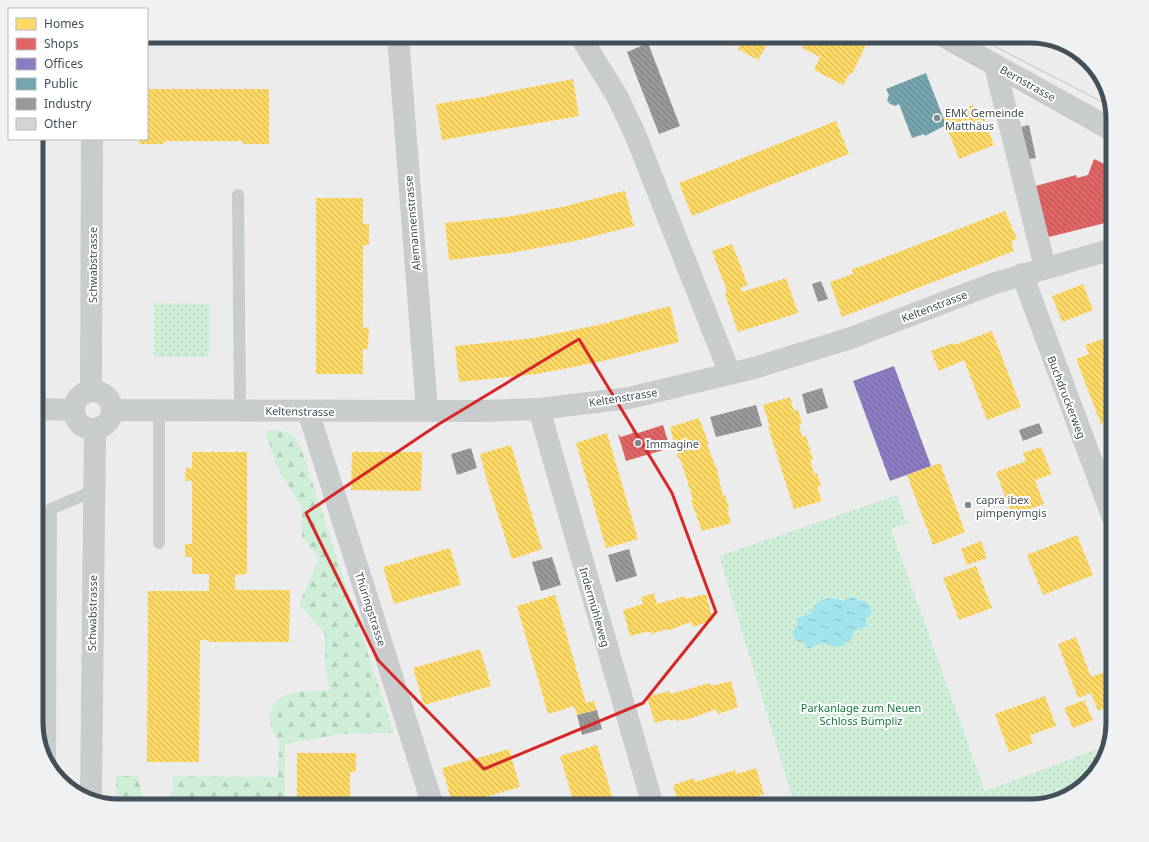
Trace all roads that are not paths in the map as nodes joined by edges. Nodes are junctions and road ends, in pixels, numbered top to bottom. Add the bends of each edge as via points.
1 (399, 43) edge
2 (584, 43) edge
3 (954, 43) edge
4 (995, 66) junction
5 (1106, 126) edge
6 (92, 140) edge
7 (238, 195) dead end
8 (1106, 250) edge
9 (1045, 267) junction
10 (1022, 274) junction
11 (730, 374) junction
12 (91, 392) junction
13 (43, 409) edge
14 (539, 409) junction
15 (74, 410) junction
16 (112, 410) junction
17 (240, 410) junction
18 (427, 410) junction
19 (159, 411) junction
20 (308, 411) junction
21 (95, 430) junction
22 (93, 491) junction
23 (1106, 499) edge
24 (159, 543) dead end
25 (50, 755) edge
26 (91, 794) edge
27 (431, 799) edge
28 (651, 799) edge

1 - 18 street, Alemannenstrasse
2 - 11 street via 617,96 635,134
3 - 4 street, Bernstrasse
4 - 5 street, Bernstrasse
4 - 9 street
6 - 12 street, Schwabstrasse
7 - 17 lane
8 - 9 street, Keltenstrasse
9 - 10 street, Keltenstrasse
10 - 11 street, Keltenstrasse via 826,347
10 - 23 street, Buchdruckerweg
11 - 14 street, Keltenstrasse via 629,398
12 - 15 street via 79,397
12 - 16 street via 108,399
13 - 15 street
14 - 18 street, Keltenstrasse
14 - 28 street, Indermühleweg
15 - 21 street via 76,420 80,424
16 - 19 street, Keltenstrasse
16 - 21 street via 109,421
17 - 19 street, Keltenstrasse
17 - 20 street, Keltenstrasse
18 - 20 street, Keltenstrasse
19 - 24 lane
20 - 27 street, Thüringstrasse
21 - 22 street, Schwabstrasse
22 - 25 lane via 51,509
22 - 26 street, Schwabstrasse

